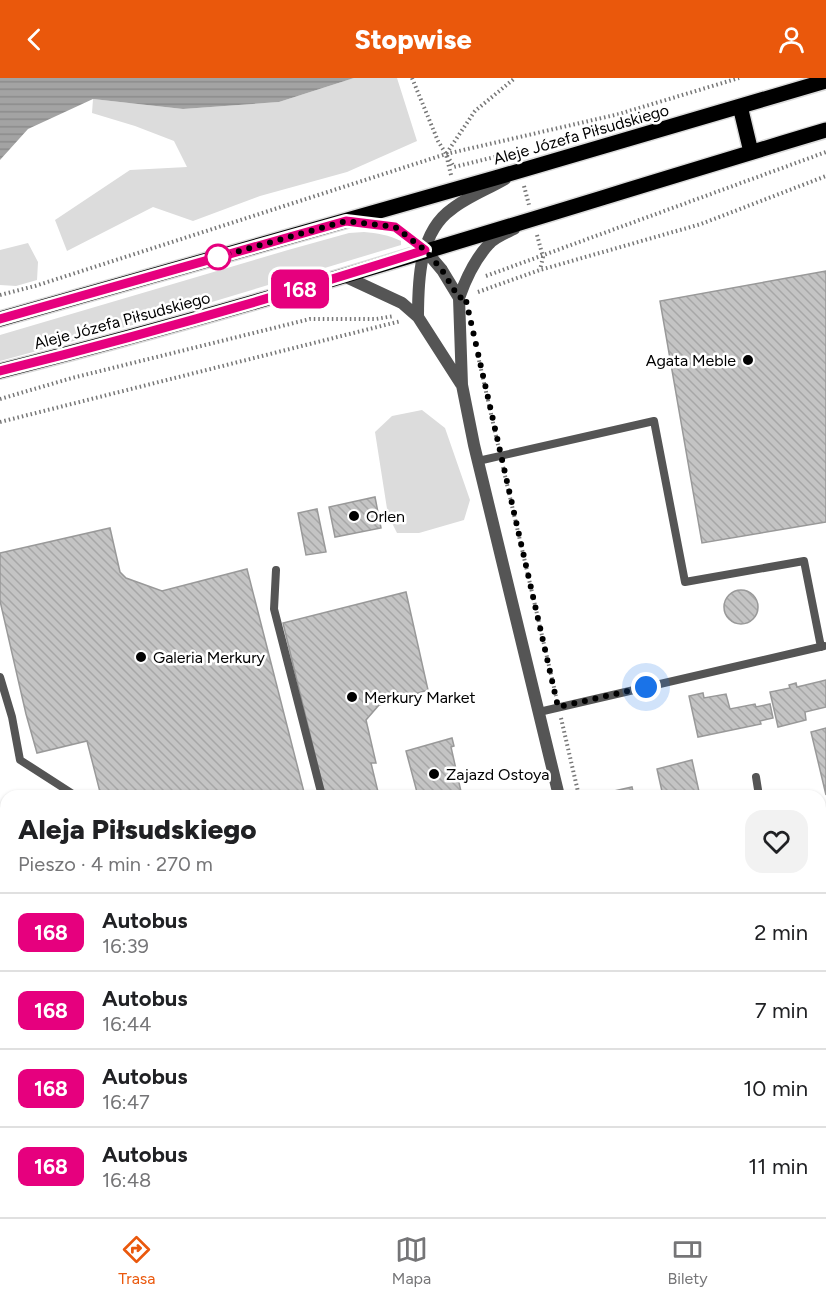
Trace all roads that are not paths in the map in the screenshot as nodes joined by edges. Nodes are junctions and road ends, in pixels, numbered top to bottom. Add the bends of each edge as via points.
1 (826, 81) edge
2 (740, 106) junction
3 (826, 130) edge
4 (752, 152) junction
5 (520, 171) junction
6 (533, 218) junction
7 (346, 221) junction
8 (425, 250) junction
9 (344, 276) junction
10 (459, 298) junction
11 (418, 317) junction
12 (0, 319) edge
13 (0, 371) edge
14 (462, 385) junction
15 (478, 461) junction
16 (276, 570) dead end
17 (824, 646) edge
18 (0, 677) edge
19 (538, 712) junction
20 (756, 777) dead end
21 (67, 790) edge
22 (320, 790) edge
23 (558, 790) edge
24 (758, 790) edge

1 - 2 main road, Aleje Józefa Piłsudskiego
2 - 4 main road
2 - 5 main road, Aleje Józefa Piłsudskiego
3 - 4 main road, Aleje Józefa Piłsudskiego
4 - 6 main road, Aleje Józefa Piłsudskiego
5 - 7 main road, Aleje Józefa Piłsudskiego
5 - 8 street via 451,209 431,232
6 - 8 main road, Aleje Józefa Piłsudskiego
6 - 10 street, Aleje Józefa Piłsudskiego via 490,242 467,276
7 - 8 street, Aleje Józefa Piłsudskiego via 395,227
7 - 12 main road, Aleje Józefa Piłsudskiego
8 - 9 main road, Aleje Józefa Piłsudskiego
8 - 10 street, Aleje Józefa Piłsudskiego
8 - 11 street via 418,288
9 - 11 street via 402,303
9 - 13 main road, Aleje Józefa Piłsudskiego
10 - 14 street
11 - 14 street
14 - 15 street
15 - 17 lane via 654,421 685,582 804,561
15 - 19 street
16 - 22 lane via 274,609
17 - 19 lane
18 - 21 lane via 20,759
19 - 23 street
20 - 24 lane

